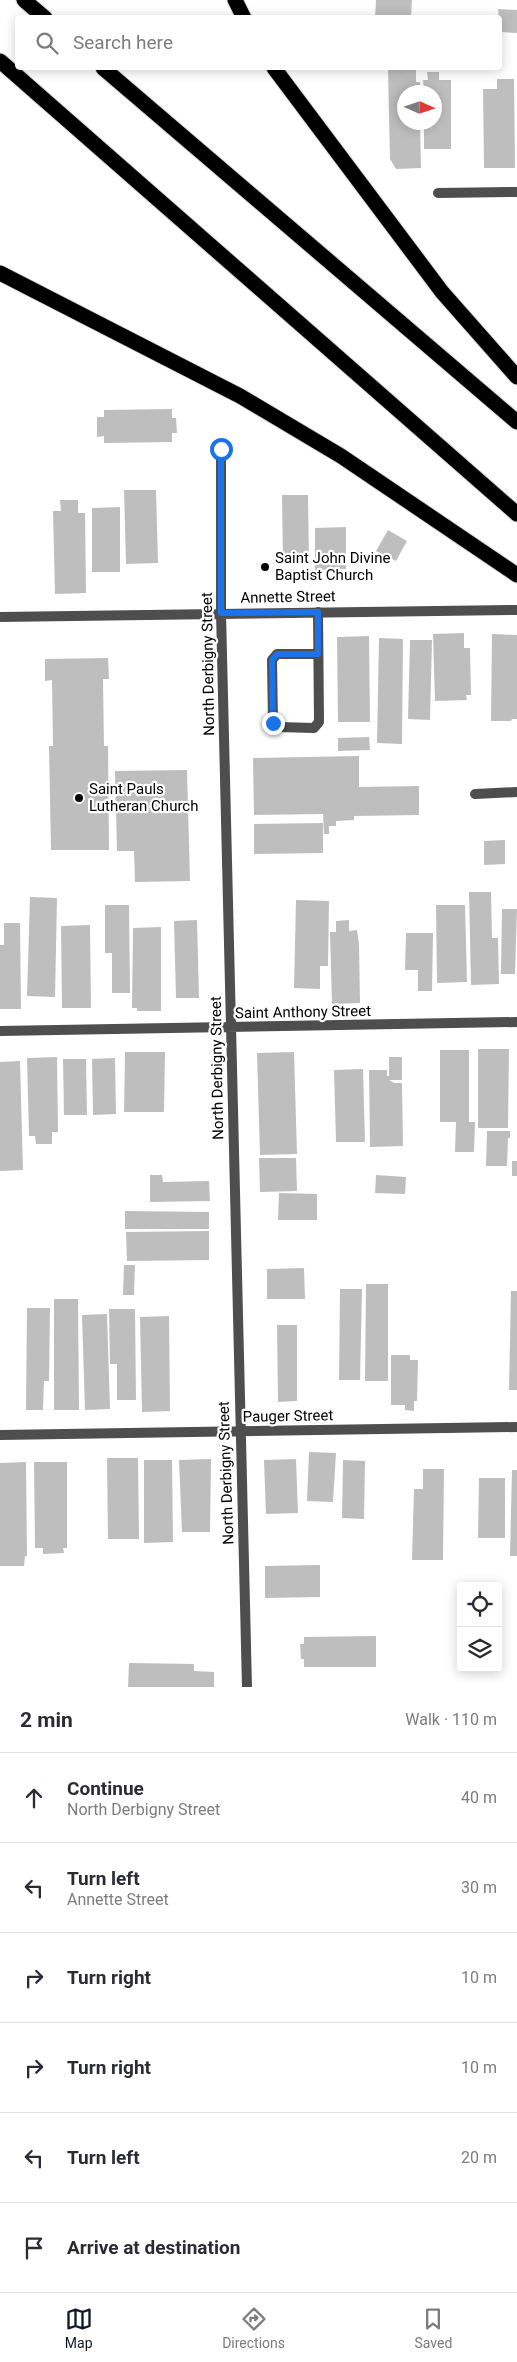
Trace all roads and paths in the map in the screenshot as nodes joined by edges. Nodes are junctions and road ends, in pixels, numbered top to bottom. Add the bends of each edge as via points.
1 (24, 0) edge
2 (234, 0) edge
3 (42, 15) edge
4 (242, 15) edge
5 (0, 61) edge
6 (105, 70) edge
7 (276, 70) edge
8 (517, 192) edge
9 (438, 194) dead end
10 (0, 273) edge
11 (517, 377) edge
12 (517, 422) edge
13 (221, 449) dead end
14 (517, 514) edge
15 (517, 575) edge
16 (517, 610) edge
17 (318, 612) junction
18 (221, 613) junction
19 (0, 617) edge
20 (318, 654) junction
21 (517, 792) edge
22 (475, 794) dead end
23 (517, 1022) edge
24 (231, 1028) junction
25 (0, 1031) edge
26 (517, 1427) edge
27 (240, 1432) junction
28 (0, 1435) edge
29 (247, 1687) edge

1 - 3 highway
2 - 4 highway
5 - 14 highway
6 - 12 highway
7 - 11 highway via 442,292
8 - 9 street
10 - 15 highway via 240,396 341,456
13 - 18 street, North Derbigny Street
16 - 17 street, Annette Street
17 - 18 street, Annette Street
17 - 20 street
18 - 19 street, Annette Street
18 - 24 street, North Derbigny Street
20 - 20 street via 319,722 314,728 278,728 273,723 272,660 277,654
21 - 22 street
23 - 24 street, Saint Anthony Street
24 - 25 street, Saint Anthony Street
24 - 27 street, North Derbigny Street
26 - 27 street, Pauger Street
27 - 28 street, Pauger Street
27 - 29 street, North Derbigny Street

